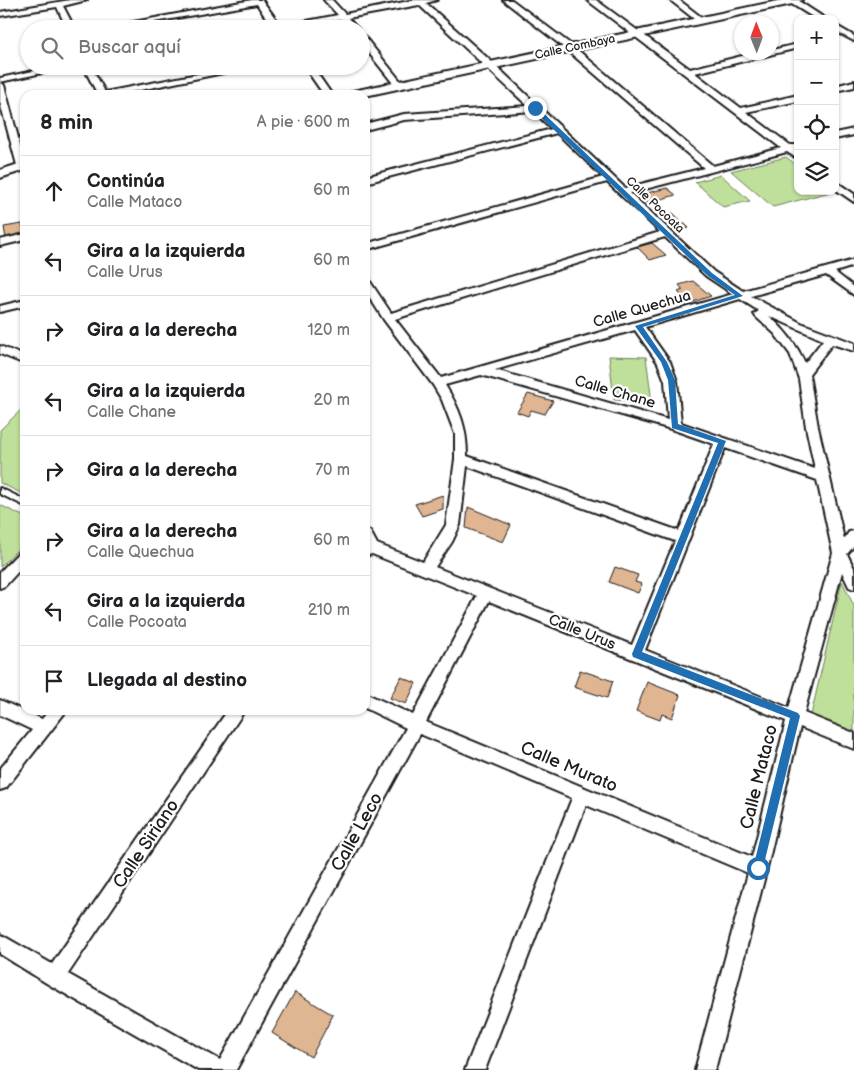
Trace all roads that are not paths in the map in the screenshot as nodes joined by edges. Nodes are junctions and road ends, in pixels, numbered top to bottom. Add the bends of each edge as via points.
1 (83, 0) edge
2 (328, 0) edge
3 (433, 0) edge
4 (507, 0) edge
5 (592, 0) edge
6 (674, 0) edge
7 (795, 0) edge
8 (259, 1) edge
9 (420, 1) edge
10 (59, 4) junction
11 (0, 14) edge
12 (816, 15) edge
13 (344, 16) junction
14 (67, 20) edge
15 (151, 20) edge
16 (272, 20) edge
17 (324, 20) edge
18 (347, 20) edge
19 (701, 20) junction
20 (839, 30) edge
21 (638, 33) junction
22 (851, 37) edge
23 (794, 47) edge
24 (570, 48) junction
25 (370, 49) edge
26 (779, 50) edge
27 (737, 60) edge
28 (490, 65) junction
29 (687, 72) junction
30 (25, 75) edge
31 (92, 75) edge
32 (206, 75) edge
33 (314, 75) edge
34 (0, 80) edge
35 (854, 84) edge
36 (0, 85) edge
37 (398, 85) junction
38 (839, 88) edge
39 (100, 90) edge
40 (129, 90) edge
41 (325, 90) edge
42 (370, 91) edge
43 (794, 99) edge
44 (535, 108) junction
45 (739, 111) junction
46 (370, 126) edge
47 (558, 130) junction
48 (854, 132) edge
49 (839, 135) edge
50 (793, 147) edge
51 (20, 156) edge
52 (20, 168) edge
53 (711, 168) junction
54 (0, 174) edge
55 (610, 178) junction
56 (370, 179) edge
57 (849, 190) edge
58 (624, 192) junction
59 (854, 198) edge
60 (666, 233) junction
61 (20, 238) edge
62 (0, 242) edge
63 (370, 246) edge
64 (854, 263) edge
65 (828, 271) junction
66 (370, 290) edge
67 (854, 292) edge
68 (740, 296) junction
69 (20, 304) edge
70 (0, 309) edge
71 (388, 317) junction
72 (638, 326) junction
73 (829, 340) junction
74 (854, 347) edge
75 (0, 350) edge
76 (20, 358) edge
77 (482, 371) junction
78 (803, 374) junction
79 (438, 383) junction
80 (675, 426) junction
81 (722, 441) junction
82 (461, 459) junction
83 (823, 477) junction
84 (0, 491) edge
85 (20, 500) edge
86 (854, 536) edge
87 (683, 538) junction
88 (370, 545) edge
89 (840, 552) junction
90 (20, 560) edge
91 (426, 569) junction
92 (0, 582) edge
93 (854, 583) edge
94 (486, 592) junction
95 (636, 654) junction
96 (370, 702) edge
97 (0, 707) edge
98 (55, 715) edge
99 (234, 715) edge
100 (795, 716) junction
101 (416, 725) junction
102 (44, 728) junction
103 (854, 741) edge
104 (0, 782) edge
105 (582, 794) junction
106 (758, 868) junction
107 (0, 943) edge
108 (55, 977) junction
109 (709, 1068) edge
110 (218, 1070) edge
111 (225, 1070) edge
112 (475, 1070) edge

1 - 10 street
2 - 13 street
3 - 9 street
4 - 24 street
5 - 21 street
6 - 19 street
7 - 12 street
7 - 19 street, Calle Combaya
8 - 15 street
8 - 16 street
9 - 13 street
9 - 28 street, Calle Pocoata
10 - 11 street
10 - 14 street
13 - 17 street
13 - 18 street
19 - 21 street, Calle Combaya
20 - 22 street
21 - 24 street, Calle Combaya
21 - 29 street
23 - 26 street
24 - 28 street, Calle Combaya
24 - 53 street
25 - 37 street
27 - 29 street
28 - 37 street, Calle Combaya
28 - 44 street, Calle Pocoata
29 - 45 street
30 - 34 street
31 - 39 street
32 - 40 street
33 - 41 street
35 - 38 street
36 - 51 street
37 - 42 street, Calle Combaya
43 - 45 street
44 - 46 street via 404,117
44 - 47 street, Calle Pocoata
45 - 50 street
47 - 55 street, Calle Pocoata
47 - 56 street
48 - 49 street
50 - 53 street
52 - 54 street
53 - 58 street
55 - 58 street, Calle Pocoata
55 - 63 street
57 - 59 street
58 - 60 street, Calle Pocoata
60 - 68 street, Calle Pocoata via 710,274
60 - 71 street
61 - 62 street
64 - 65 street, Calle Quechua
65 - 67 street
65 - 68 street, Calle Quechua
66 - 71 street
68 - 72 street, Calle Quechua
68 - 73 street, Calle Pocoata via 788,323
68 - 78 street via 778,330 795,353
69 - 70 street
71 - 79 street
72 - 77 street, Calle Quechua
72 - 80 street via 664,362 671,380
73 - 74 street, Calle Pocoata
73 - 78 street
75 - 76 street
77 - 79 street, Calle Quechua
77 - 80 street, Calle Chane
78 - 83 street
79 - 82 street via 462,434
80 - 81 street, Calle Chane
81 - 83 street, Calle Chane
81 - 87 street
82 - 87 street
82 - 91 street via 453,525 448,538
83 - 89 street
84 - 85 lane
86 - 89 street
87 - 95 street
88 - 91 street, Calle Urus
89 - 93 street
89 - 100 street, Calle Mataco
90 - 92 street
91 - 94 street, Calle Urus
94 - 95 street, Calle Urus
94 - 101 street, Calle Leco
95 - 100 street, Calle Urus
96 - 101 street, Calle Murato
97 - 102 street
98 - 102 street
99 - 108 street, Calle Siriano
100 - 103 street, Calle Urus
100 - 106 street, Calle Mataco
101 - 105 street, Calle Murato
101 - 111 street, Calle Leco
102 - 104 street
105 - 106 street, Calle Murato
105 - 112 street
106 - 109 street, Calle Mataco
107 - 108 street
108 - 110 street

